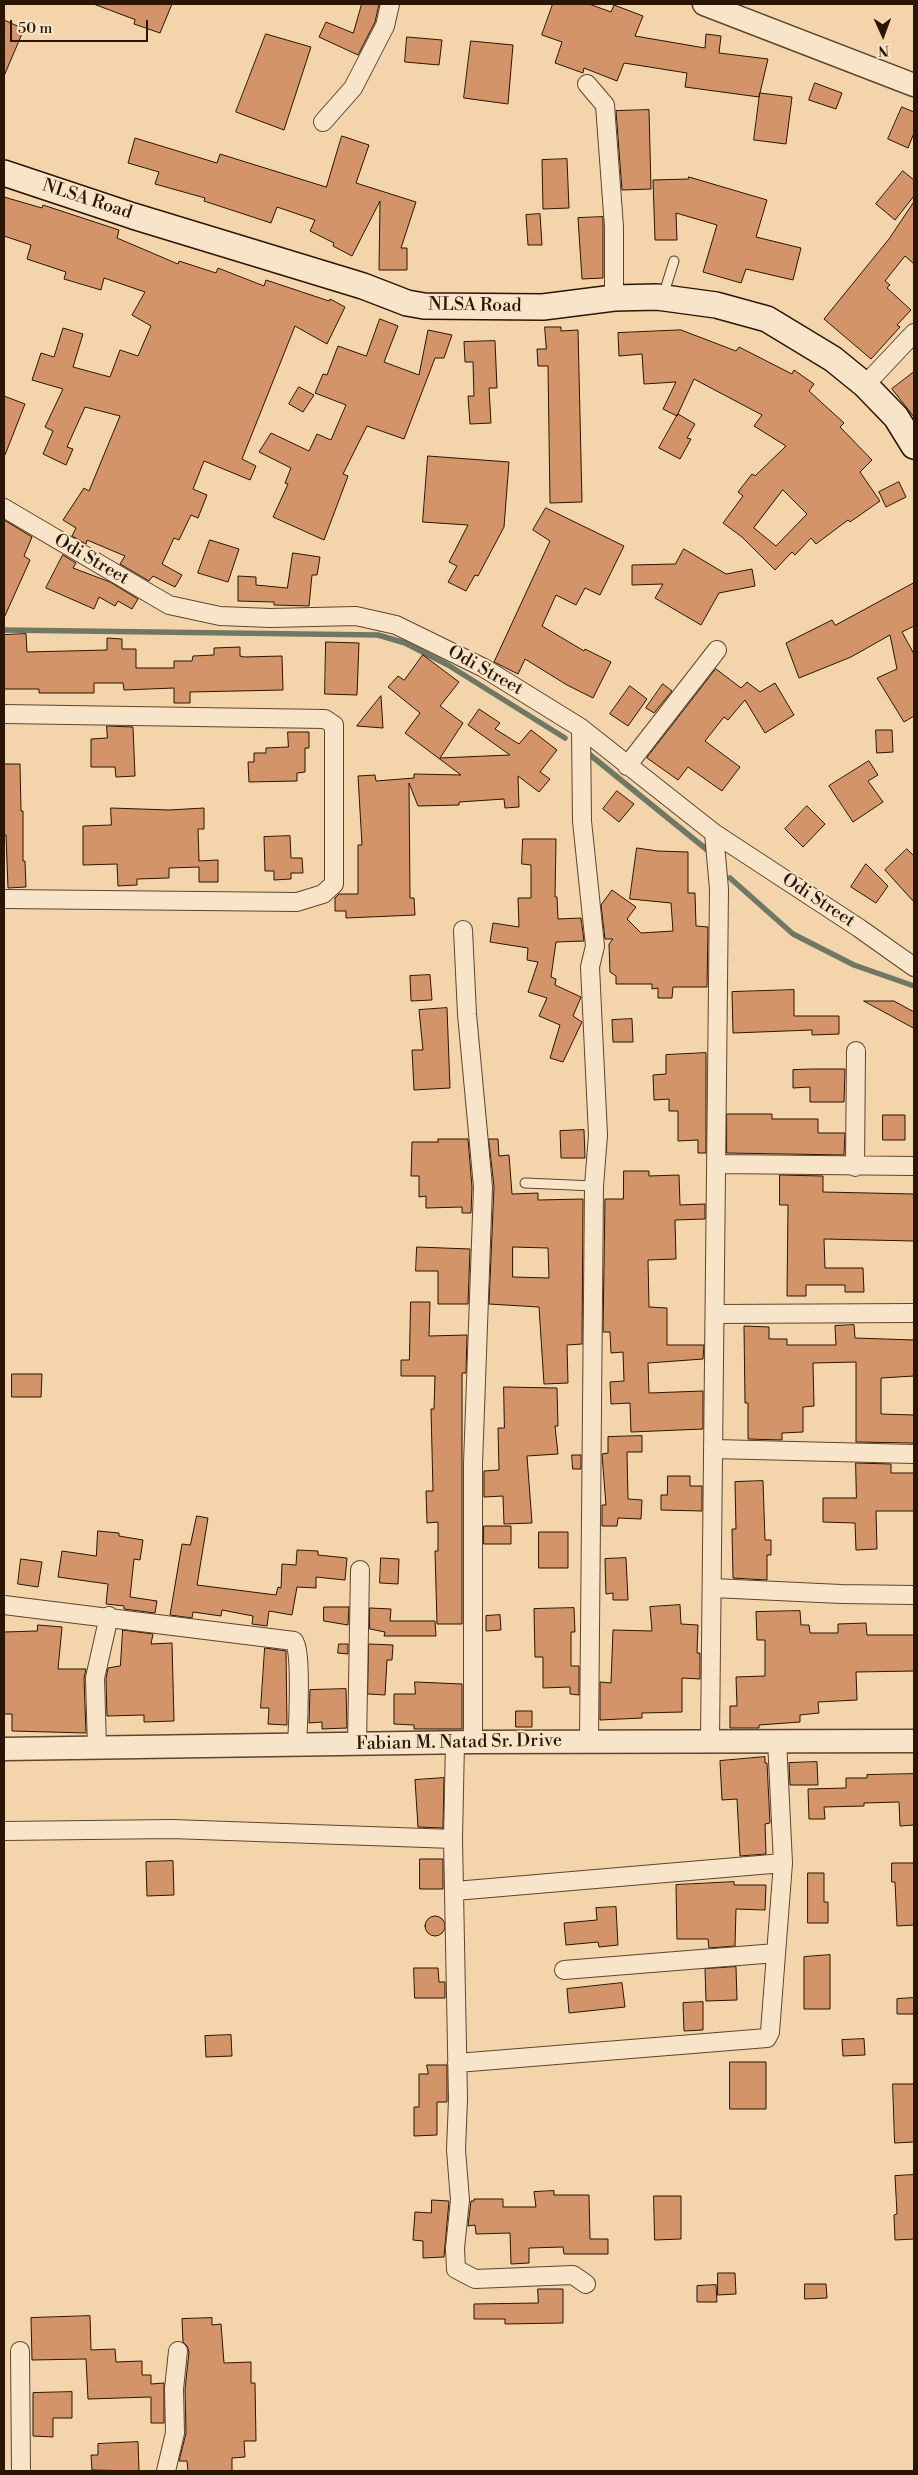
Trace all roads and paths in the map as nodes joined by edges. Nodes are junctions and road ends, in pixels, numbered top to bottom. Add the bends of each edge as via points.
1 (390, 4) edge
2 (704, 4) edge
3 (587, 84) dead end
4 (914, 85) edge
5 (323, 122) dead end
6 (4, 173) edge
7 (674, 261) dead end
8 (614, 298) junction
9 (663, 298) junction
10 (914, 332) edge
11 (865, 385) junction
12 (914, 446) edge
13 (4, 508) edge
14 (717, 650) dead end
15 (4, 714) edge
16 (581, 728) junction
17 (627, 766) junction
18 (714, 833) junction
19 (4, 899) edge
20 (464, 930) dead end
21 (914, 966) edge
22 (856, 1051) dead end
23 (718, 1164) junction
24 (914, 1166) edge
25 (855, 1167) junction
26 (526, 1184) dead end
27 (594, 1186) junction
28 (716, 1314) junction
29 (914, 1314) edge
30 (714, 1449) junction
31 (914, 1454) edge
32 (360, 1570) dead end
33 (713, 1588) junction
34 (914, 1595) edge
35 (4, 1605) edge
36 (109, 1616) junction
37 (710, 1740) junction
38 (777, 1740) junction
39 (589, 1741) junction
40 (914, 1741) edge
41 (464, 1742) junction
42 (357, 1744) junction
43 (297, 1745) junction
44 (97, 1748) junction
45 (4, 1749) edge
46 (4, 1831) edge
47 (453, 1839) junction
48 (783, 1863) junction
49 (455, 1891) junction
50 (776, 1953) junction
51 (564, 1970) dead end
52 (457, 2063) junction
53 (586, 2284) dead end
54 (20, 2351) dead end
55 (178, 2351) dead end
56 (21, 2471) edge
57 (166, 2471) edge

1 - 5 street via 385,26 353,88
2 - 4 street
3 - 8 street via 605,105 614,227
6 - 8 main road, NLSA Road via 407,303 543,307
7 - 9 lane
8 - 9 main road, NLSA Road
9 - 11 main road, NLSA Road via 716,305 767,319 833,359
10 - 11 street
11 - 12 main road, NLSA Road via 896,417
13 - 16 street, Odi Street via 169,605 220,616 356,616 396,624 484,668
14 - 17 street
15 - 19 street via 325,718 334,725 334,884 323,894 297,902
16 - 17 street, Odi Street
16 - 27 street via 582,821 595,946 590,967 598,1135
17 - 18 street, Odi Street
18 - 21 street, Odi Street
18 - 23 street via 720,889
20 - 41 street via 467,1014 483,1187
22 - 25 street
23 - 25 street
23 - 28 street
24 - 25 street
26 - 27 lane
27 - 39 street
28 - 29 street
28 - 30 street
30 - 31 street
30 - 33 street
32 - 42 street
33 - 34 street
33 - 37 street
35 - 36 street
36 - 43 street via 294,1641 298,1645
36 - 44 street via 95,1678
37 - 38 street, Fabian M. Natad Sr. Drive
37 - 39 street, Fabian M. Natad Sr. Drive
38 - 40 street, Fabian M. Natad Sr. Drive
38 - 48 street
39 - 41 street, Fabian M. Natad Sr. Drive
41 - 42 street, Fabian M. Natad Sr. Drive
41 - 47 street
42 - 43 street, Fabian M. Natad Sr. Drive
43 - 44 street, Fabian M. Natad Sr. Drive
44 - 45 street, Fabian M. Natad Sr. Drive
46 - 47 street via 172,1830
47 - 49 street
48 - 49 street
48 - 50 street
49 - 52 street
50 - 51 street
50 - 52 street via 767,2038
52 - 53 street via 456,2150 460,2200 456,2269 475,2279 573,2274
54 - 56 street
55 - 57 street via 174,2388 175,2433

